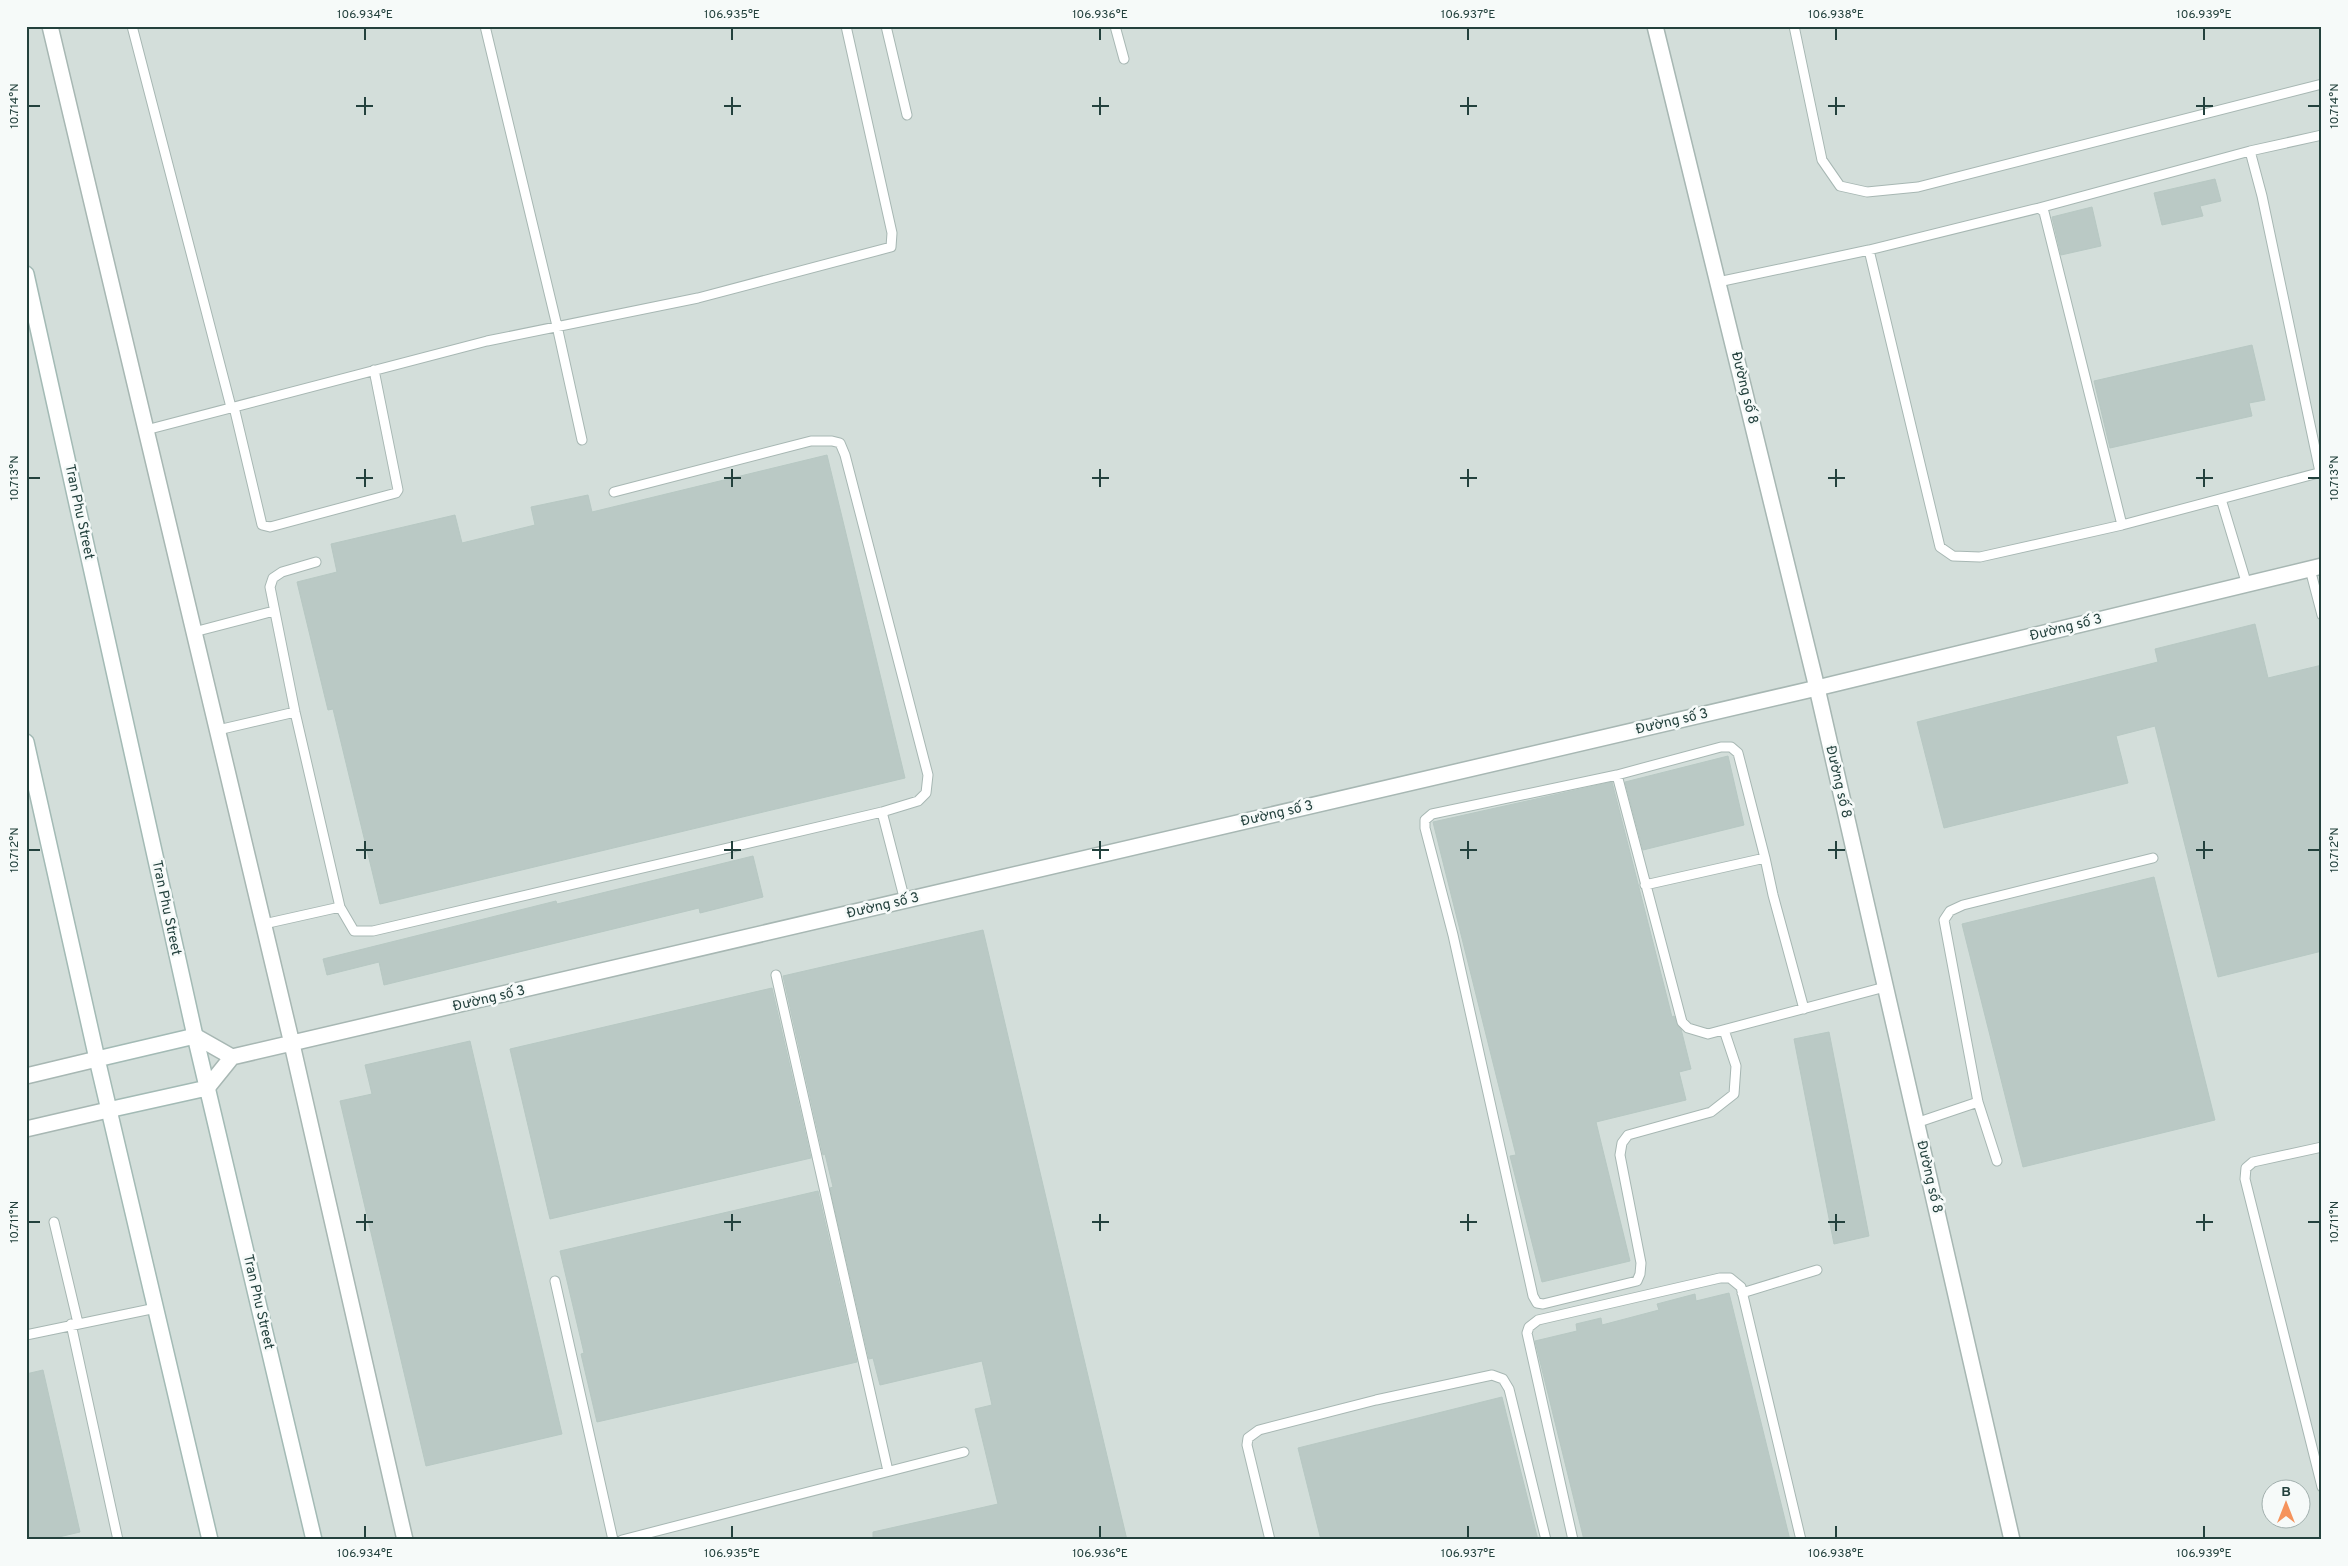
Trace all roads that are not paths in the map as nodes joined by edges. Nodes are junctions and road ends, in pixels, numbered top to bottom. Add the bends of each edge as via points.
1 (50, 26) edge
2 (132, 26) edge
3 (485, 26) edge
4 (846, 26) edge
5 (886, 26) edge
6 (1115, 26) edge
7 (1654, 26) edge
8 (1794, 26) edge
9 (1124, 59) dead end
10 (2322, 84) edge
11 (906, 115) dead end
12 (2322, 135) edge
13 (2250, 152) junction
14 (2039, 208) junction
15 (1869, 250) junction
16 (26, 274) edge
17 (1718, 282) junction
18 (557, 326) junction
19 (374, 370) junction
20 (232, 407) junction
21 (146, 430) junction
22 (582, 440) dead end
23 (2321, 472) edge
24 (614, 492) dead end
25 (2221, 499) junction
26 (2122, 525) junction
27 (316, 562) dead end
28 (2316, 568) edge
29 (2247, 585) junction
30 (274, 611) junction
31 (2322, 615) edge
32 (194, 632) junction
33 (1816, 688) junction
34 (295, 712) junction
35 (218, 730) junction
36 (26, 742) edge
37 (1617, 775) junction
38 (882, 812) junction
39 (1765, 858) junction
40 (2152, 858) dead end
41 (1646, 885) junction
42 (906, 901) junction
43 (340, 907) junction
44 (264, 924) junction
45 (776, 975) dead end
46 (1885, 987) junction
47 (1804, 1009) junction
48 (1724, 1030) junction
49 (195, 1036) junction
50 (292, 1044) junction
51 (232, 1057) junction
52 (97, 1059) junction
53 (26, 1076) edge
54 (207, 1088) junction
55 (1978, 1102) junction
56 (108, 1110) junction
57 (1916, 1123) junction
58 (26, 1129) edge
59 (2322, 1147) edge
60 (1997, 1161) dead end
61 (54, 1222) dead end
62 (1816, 1270) dead end
63 (555, 1281) dead end
64 (1742, 1293) junction
65 (156, 1308) junction
66 (75, 1324) junction
67 (26, 1335) edge
68 (964, 1452) dead end
69 (888, 1471) junction
70 (2322, 1487) edge
71 (118, 1540) edge
72 (210, 1540) edge
73 (314, 1540) edge
74 (405, 1540) edge
75 (613, 1540) edge
76 (622, 1540) edge
77 (1270, 1540) edge
78 (1546, 1540) edge
79 (1574, 1540) edge
80 (1802, 1540) edge
81 (2012, 1540) edge

1 - 21 street
2 - 20 lane
3 - 18 lane
4 - 18 lane via 892,233 891,248 698,298
5 - 11 lane
6 - 9 lane
7 - 17 street, Đường số 8
8 - 10 lane via 1822,160 1840,186 1867,192 1918,187
12 - 13 lane
13 - 14 lane
13 - 23 lane
14 - 15 lane
14 - 26 lane via 2044,212
15 - 17 lane
15 - 26 lane via 1940,547 1953,556 1980,557
16 - 49 street, Tran Phu Street
17 - 33 street, Đường số 8
18 - 19 lane
18 - 22 lane
19 - 20 lane
19 - 20 lane via 398,490 270,527 262,525
20 - 21 lane
21 - 32 street
23 - 25 lane
24 - 38 lane via 810,441 840,443 846,455 928,775 926,793 918,801
25 - 26 lane
25 - 29 lane
27 - 30 lane via 272,578 270,587
28 - 29 street, Đường số 3
28 - 31 lane
29 - 33 street, Đường số 3
30 - 32 lane
30 - 34 lane
32 - 35 street
33 - 42 street, Đường số 3
33 - 46 street, Đường số 8
34 - 35 lane
34 - 43 lane
35 - 44 street
36 - 52 street
37 - 39 lane via 1731,747 1738,753
37 - 41 lane
37 - 48 lane via 1432,814 1425,820 1537,1303 1637,1281 1641,1262 1620,1155 1622,1143 1628,1134 1711,1112 1734,1094 1736,1066
38 - 42 lane
38 - 43 lane via 373,931 354,931
39 - 41 lane
39 - 47 lane
40 - 55 lane via 1963,905 1950,911 1944,920
41 - 48 lane via 1682,1022 1688,1028 1708,1034
42 - 50 street, Đường số 3
43 - 44 lane
44 - 50 street
45 - 69 lane
46 - 47 lane
46 - 57 street, Đường số 8
47 - 48 lane
49 - 51 street
49 - 52 street
49 - 54 street, Tran Phu Street
50 - 51 street, Đường số 3
50 - 74 street
51 - 54 street
52 - 53 street
52 - 56 street
54 - 56 street
54 - 73 street, Tran Phu Street
55 - 57 lane
55 - 60 lane
56 - 58 street
56 - 65 street
57 - 81 street, Đường số 8
59 - 70 lane via 2253,1162 2246,1168 2245,1179
61 - 66 lane
62 - 64 lane
63 - 75 lane
64 - 79 lane via 1741,1287 1730,1278 1720,1278 1538,1320 1529,1326 1527,1333
64 - 80 lane
65 - 66 lane
65 - 72 street
66 - 67 lane
66 - 71 lane
68 - 69 lane
69 - 76 lane
77 - 78 lane via 1248,1438 1259,1430 1492,1375 1503,1379 1509,1389

